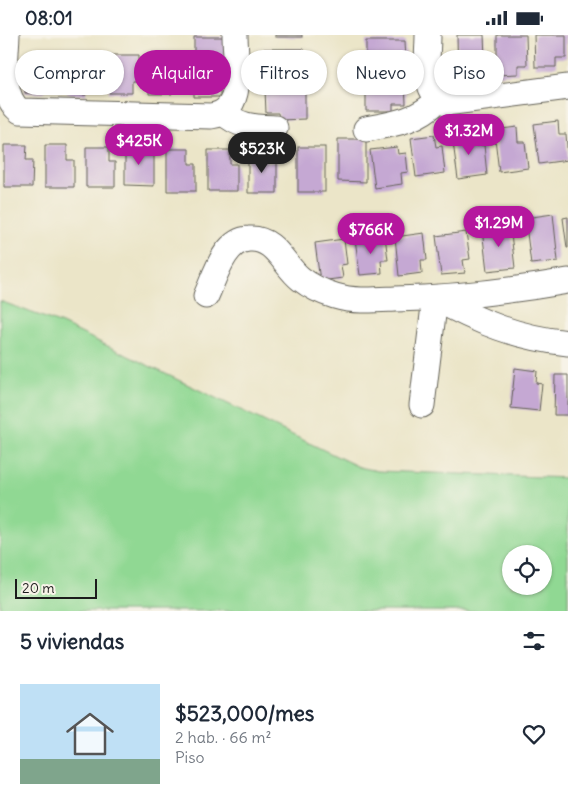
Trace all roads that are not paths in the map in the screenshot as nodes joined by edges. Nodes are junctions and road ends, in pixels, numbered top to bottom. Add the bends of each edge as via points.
1 (7, 35) edge
2 (235, 35) edge
3 (428, 35) edge
4 (568, 87) edge
5 (438, 99) junction
6 (6, 113) edge
7 (224, 113) junction
8 (274, 128) dead end
9 (366, 129) dead end
10 (568, 281) edge
11 (206, 296) dead end
12 (435, 298) junction
13 (568, 343) edge
14 (422, 405) dead end

1 - 6 street
2 - 7 street via 235,97
3 - 5 street via 430,89
4 - 5 street via 454,103
5 - 9 street via 410,120
6 - 7 street via 211,116
7 - 8 street via 237,123
10 - 12 street
11 - 12 street via 226,253 232,246 250,239 269,244 300,278 330,295 354,300
12 - 13 street via 494,327 519,335
12 - 14 street

